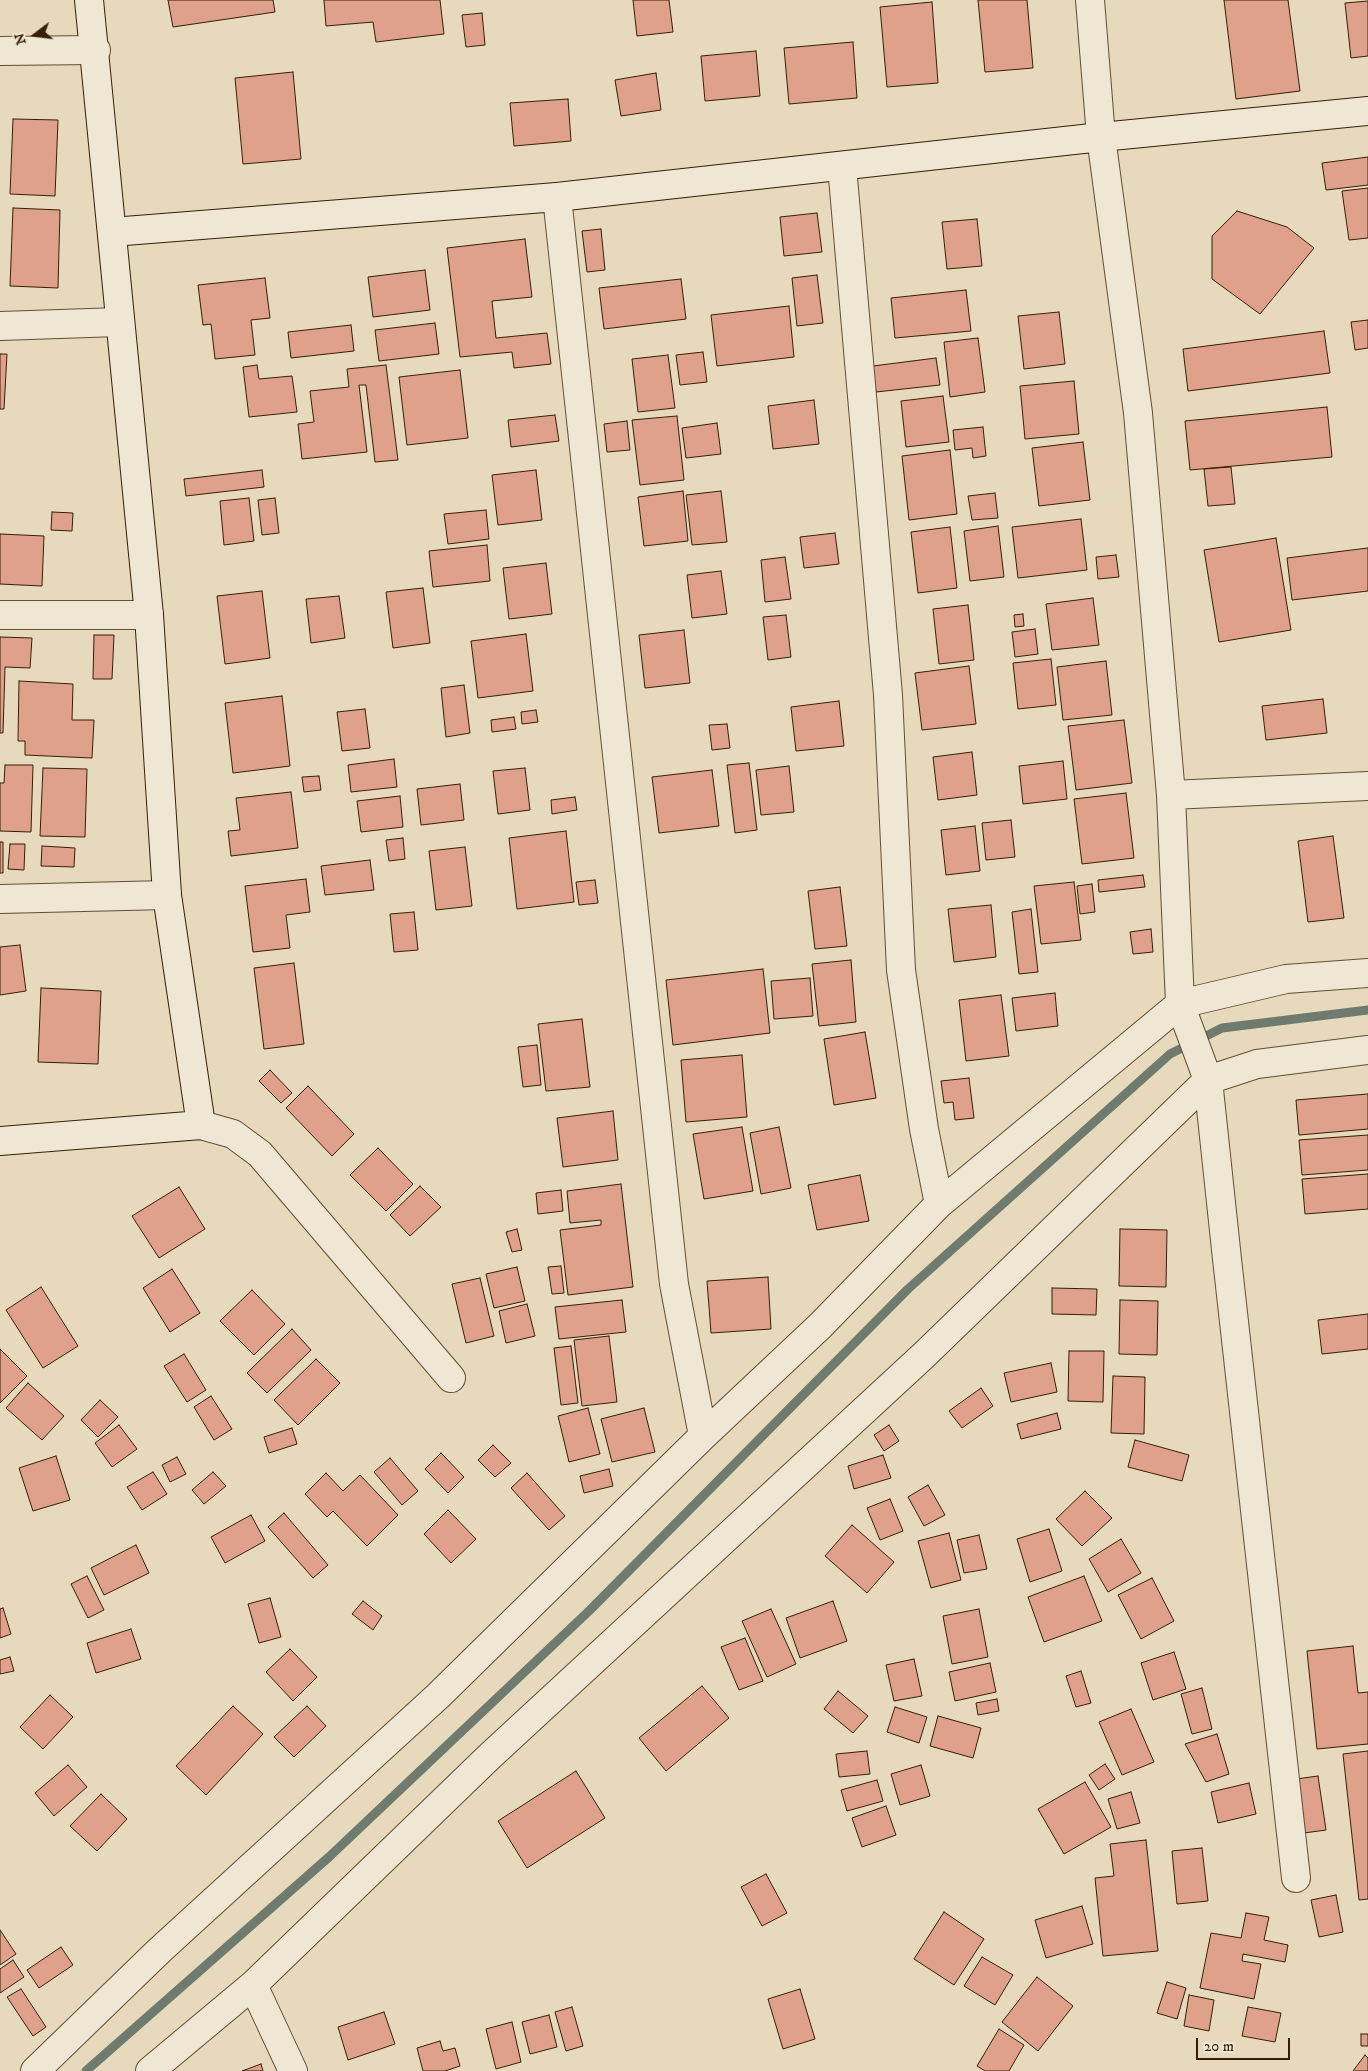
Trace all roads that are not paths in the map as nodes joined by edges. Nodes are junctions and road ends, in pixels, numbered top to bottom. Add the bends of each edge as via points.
1 (90, 0) edge
2 (1090, 0) edge
3 (0, 50) edge
4 (96, 50) junction
5 (1368, 111) edge
6 (1100, 137) junction
7 (842, 166) junction
8 (557, 197) junction
9 (112, 232) junction
10 (119, 322) junction
11 (0, 326) edge
12 (149, 614) junction
13 (0, 615) edge
14 (1368, 786) edge
15 (1171, 795) junction
16 (167, 896) junction
17 (0, 900) edge
18 (1368, 973) edge
19 (1180, 1004) junction
20 (1368, 1050) edge
21 (1208, 1080) junction
22 (202, 1125) junction
23 (0, 1141) edge
24 (939, 1204) junction
25 (452, 1378) dead end
26 (703, 1436) junction
27 (1296, 1878) dead end
28 (253, 1985) junction
29 (35, 2071) edge
30 (150, 2071) edge
31 (293, 2071) edge

1 - 4 street
2 - 6 street
3 - 4 street
4 - 9 street
5 - 6 street
6 - 7 street
6 - 15 street via 1138,413
7 - 8 street
7 - 24 street via 888,695 902,970 924,1129
8 - 9 street
8 - 26 street via 674,1284
9 - 10 street
10 - 11 street
10 - 12 street
12 - 13 street
12 - 16 street
14 - 15 street
15 - 19 street
16 - 17 street
16 - 22 street
18 - 19 street via 1286,979
19 - 21 street
19 - 24 street
20 - 21 street via 1257,1064
21 - 27 street
21 - 28 street via 923,1356 497,1750
22 - 23 street
22 - 25 street via 233,1134 260,1154
24 - 26 street via 820,1326
26 - 29 street via 438,1696 160,1950
28 - 30 street
28 - 31 street

